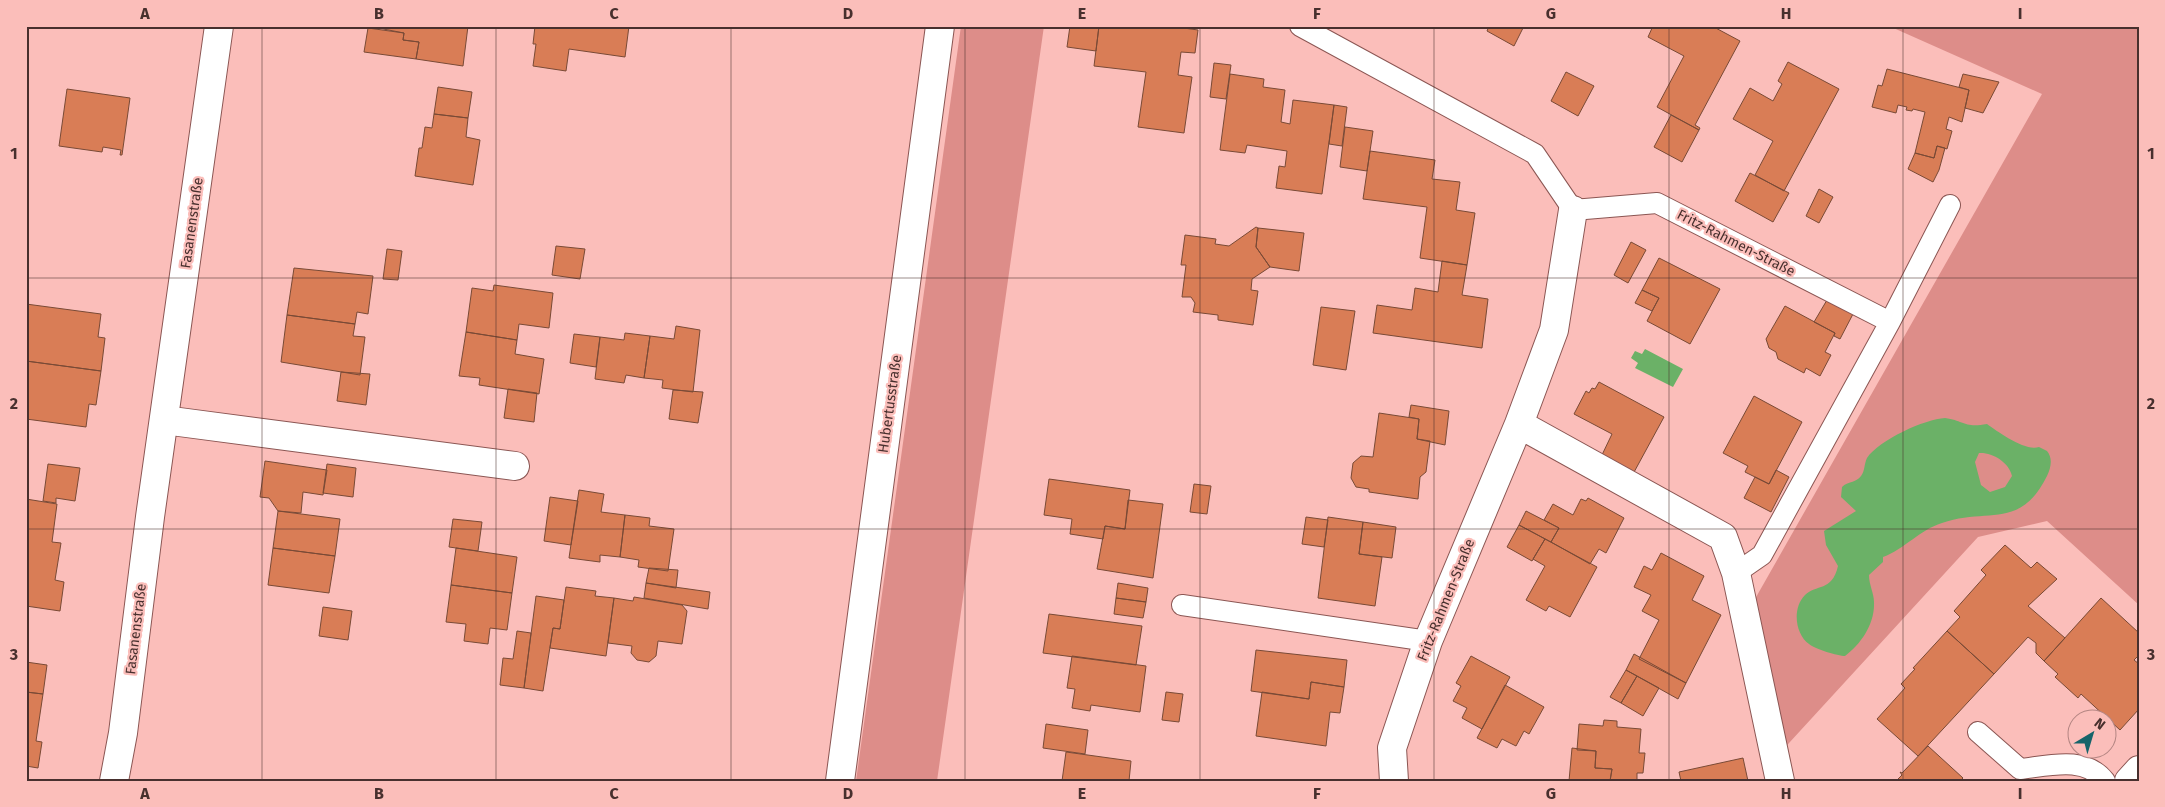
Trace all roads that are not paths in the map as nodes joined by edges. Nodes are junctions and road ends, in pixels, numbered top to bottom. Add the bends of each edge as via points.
1 (219, 26) edge
2 (940, 26) edge
3 (1300, 26) edge
4 (1950, 205) dead end
5 (1573, 210) junction
6 (1890, 322) junction
7 (164, 420) junction
8 (1519, 424) junction
9 (516, 466) dead end
10 (1736, 573) junction
11 (1182, 605) dead end
12 (1428, 641) junction
13 (1978, 732) dead end
14 (2139, 770) edge
15 (121, 780) edge
16 (840, 781) edge
17 (1394, 781) edge
18 (1780, 781) edge
19 (2105, 781) edge
20 (2129, 781) edge

1 - 7 street, Fasanenstraße
2 - 16 street, Hubertusstraße
3 - 5 lane via 1535,154
4 - 6 lane
5 - 6 lane, Fritz-Rahmen-Straße via 1658,202
5 - 8 street, Fritz-Rahmen-Straße via 1554,330
6 - 10 lane via 1762,555
7 - 9 street
7 - 15 street, Fasanenstraße via 123,733
8 - 10 street via 1723,537
8 - 12 street, Fritz-Rahmen-Straße
10 - 18 street
11 - 12 lane
12 - 17 street, Fritz-Rahmen-Straße via 1392,748
13 - 19 lane via 2020,769 2083,765 2098,772
14 - 20 street

